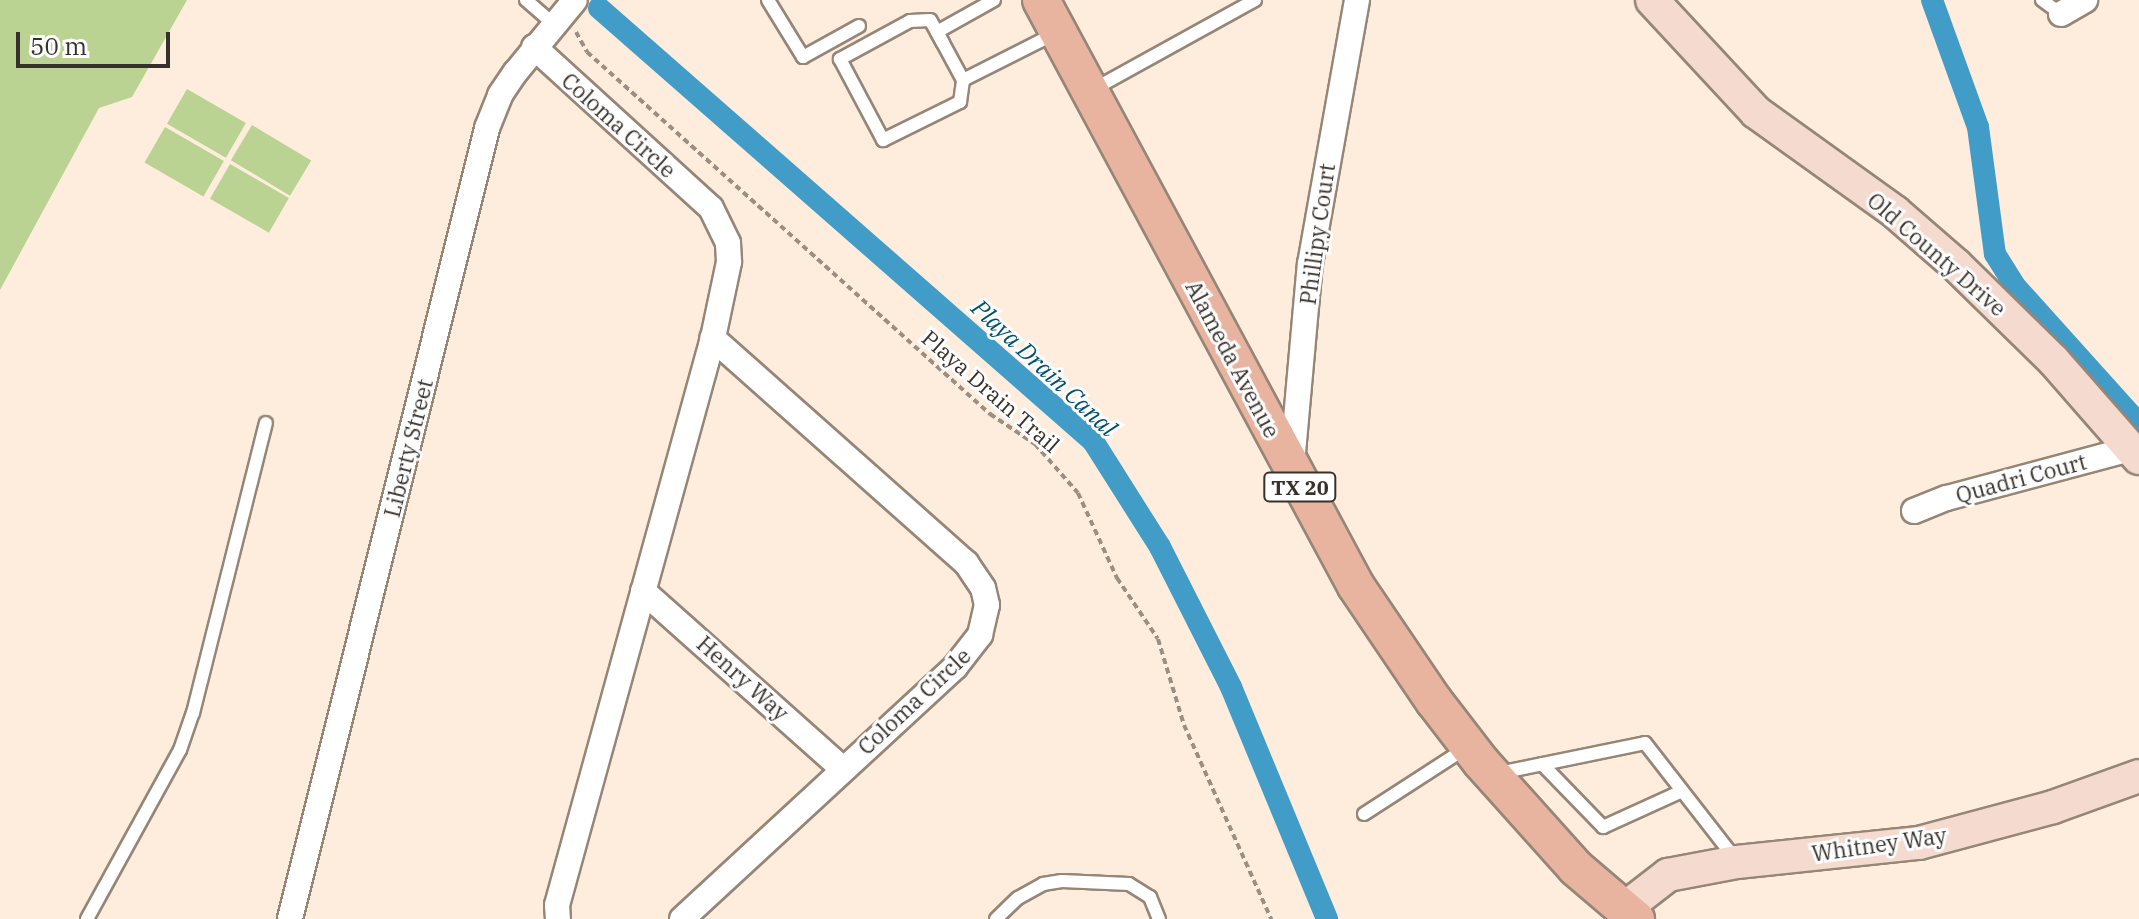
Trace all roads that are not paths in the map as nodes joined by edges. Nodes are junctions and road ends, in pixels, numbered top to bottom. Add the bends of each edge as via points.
1 (526, 0) edge
2 (575, 0) edge
3 (768, 0) edge
4 (994, 0) edge
5 (1041, 0) edge
6 (1255, 0) edge
7 (1357, 0) edge
8 (1652, 0) edge
9 (2085, 0) edge
10 (2052, 7) edge
11 (859, 26) dead end
12 (565, 27) junction
13 (1058, 32) junction
14 (943, 43) junction
15 (534, 47) junction
16 (963, 80) junction
17 (1091, 91) junction
18 (713, 338) junction
19 (266, 423) dead end
20 (2134, 454) edge
21 (1291, 470) junction
22 (1914, 511) dead end
23 (643, 591) junction
24 (1469, 746) junction
25 (1542, 764) junction
26 (842, 768) junction
27 (1492, 775) junction
28 (2139, 776) edge
29 (1682, 791) junction
30 (1364, 814) dead end
31 (1737, 862) junction
32 (1630, 914) edge
33 (87, 919) edge
34 (290, 919) edge
35 (558, 919) edge
36 (682, 919) edge
37 (996, 919) edge
38 (1159, 919) edge

1 - 12 lane
2 - 12 street, Liberty Street
3 - 11 lane via 803,57
4 - 14 lane via 937,32
5 - 13 main road, Alameda Avenue / TX 20
6 - 17 lane
7 - 21 street, Phillipy Court via 1310,264
8 - 20 street, Old County Drive via 1756,112 1895,212 1956,265 2054,361
9 - 10 street
12 - 15 street, Liberty Street
13 - 16 lane
13 - 17 main road, Alameda Avenue / TX 20
14 - 16 lane
14 - 16 lane via 930,20 910,21 840,59 883,140 960,102
15 - 18 street, Coloma Circle via 711,208 722,224 729,262
15 - 34 street, Liberty Street via 500,95 487,128
17 - 21 main road, Alameda Avenue / TX 20
18 - 23 street, Coloma Circle
18 - 26 street, Coloma Circle via 966,563 983,588 986,617 974,644
19 - 33 lane via 180,750
20 - 22 street, Quadri Court via 1947,498
21 - 24 main road, Alameda Avenue / TX 20 via 1356,586
23 - 26 street, Henry Way
23 - 35 street, Coloma Circle via 557,905
24 - 27 main road, Alameda Avenue / TX 20
24 - 30 lane
25 - 27 lane
25 - 29 lane via 1645,743
25 - 29 lane via 1603,827
26 - 36 street, Coloma Circle
27 - 32 main road, Alameda Avenue / TX 20 via 1576,868
28 - 31 street, Whitney Way via 2053,807 1919,843
29 - 31 lane
31 - 32 street, Whitney Way via 1668,875
37 - 38 lane via 1018,898 1043,884 1062,881 1129,884 1150,897

